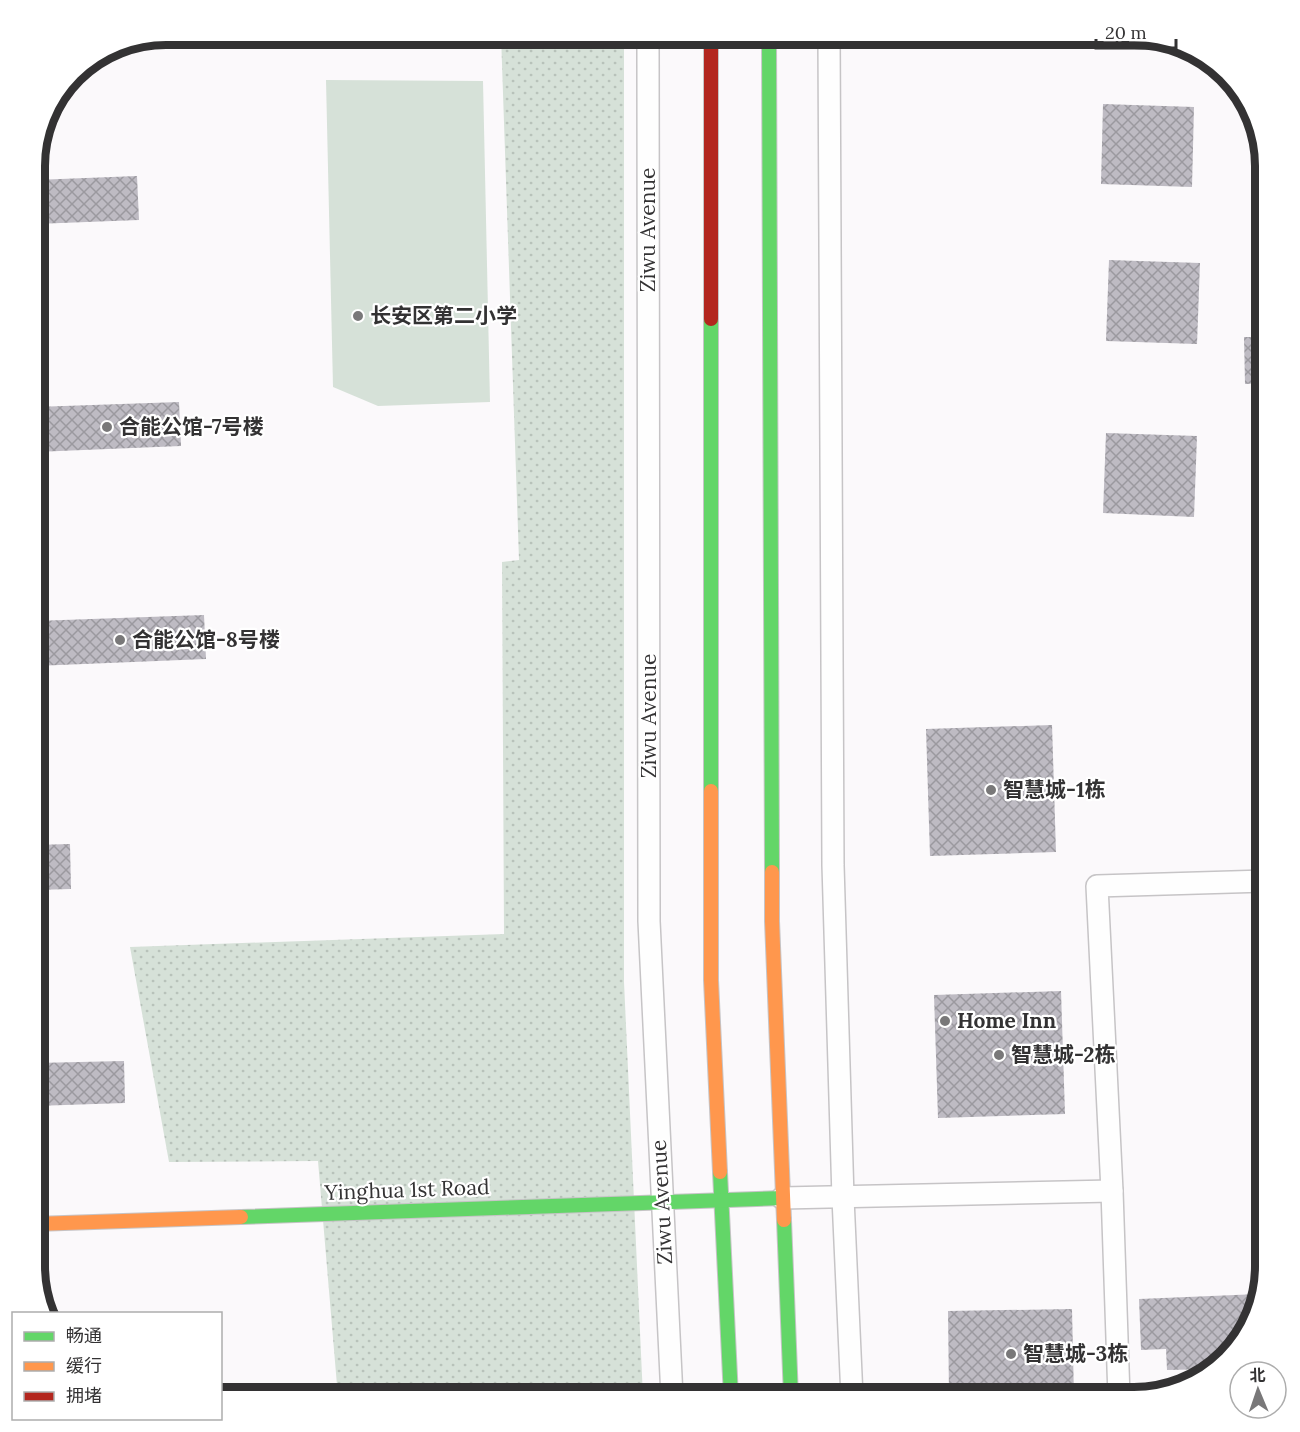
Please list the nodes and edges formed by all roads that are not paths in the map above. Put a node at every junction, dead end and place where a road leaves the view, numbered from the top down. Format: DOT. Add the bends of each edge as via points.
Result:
graph roads {
  1 [pos="648,45"];
  2 [pos="711,45"];
  3 [pos="769,45"];
  4 [pos="829,45"];
  5 [pos="1255,881"];
  6 [pos="1112,1191"];
  7 [pos="782,1198"];
  8 [pos="843,1198"];
  9 [pos="720,1200"];
  10 [pos="662,1202"];
  11 [pos="45,1224"];
  12 [pos="671,1387"];
  13 [pos="730,1387"];
  14 [pos="791,1387"];
  15 [pos="852,1387"];
  16 [pos="1119,1387"];
  1 -- 10 [label="street, Ziwu Avenue" via="649,921"];
  2 -- 9 [label="main road" via="711,980"];
  3 -- 7 [label="main road" via="772,921"];
  4 -- 8 [label="street" via="833,854"];
  5 -- 6 [label="street" via="1097,886"];
  6 -- 8 [label="street"];
  6 -- 16 [label="street"];
  7 -- 8 [label="street"];
  7 -- 9 [label="main road, Yinghua 1st Road"];
  7 -- 14 [label="main road"];
  8 -- 15 [label="street"];
  9 -- 10 [label="main road, Yinghua 1st Road"];
  9 -- 13 [label="main road"];
  10 -- 11 [label="main road, Yinghua 1st Road"];
  10 -- 12 [label="street, Ziwu Avenue"];
}
